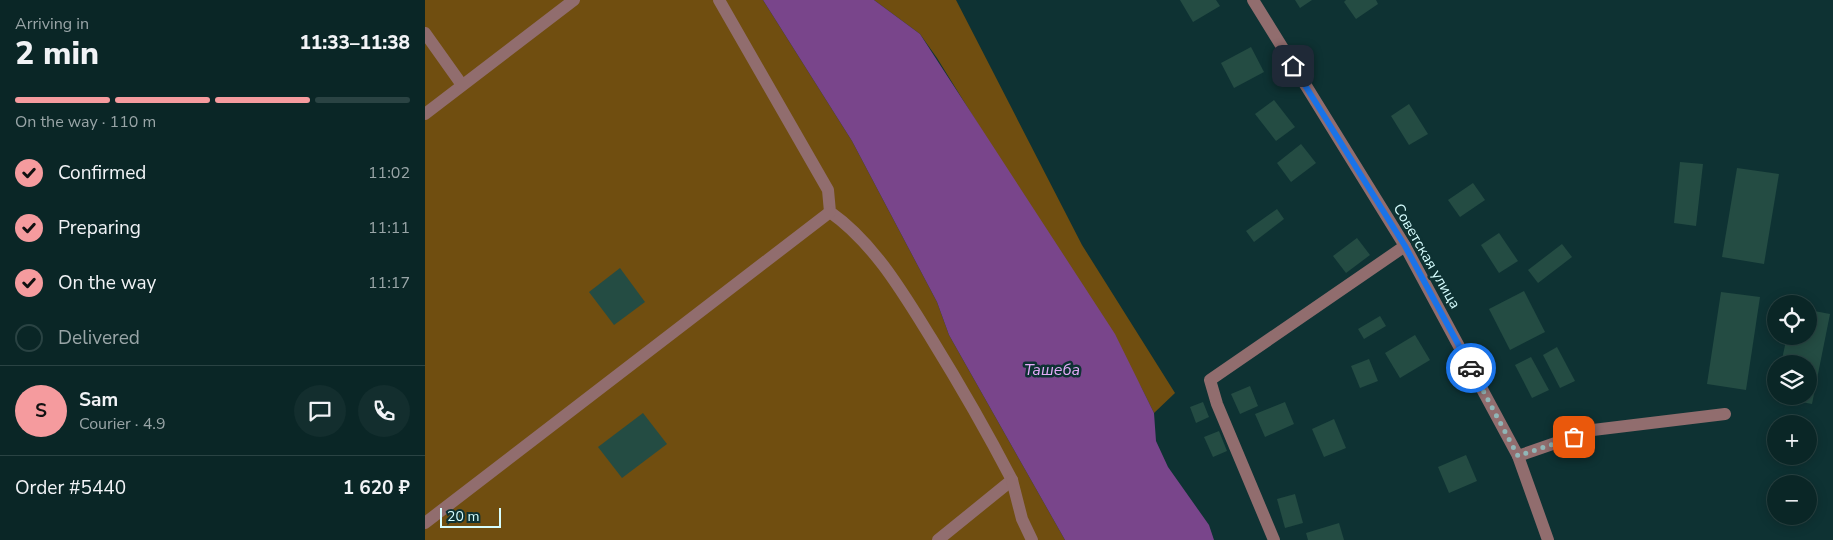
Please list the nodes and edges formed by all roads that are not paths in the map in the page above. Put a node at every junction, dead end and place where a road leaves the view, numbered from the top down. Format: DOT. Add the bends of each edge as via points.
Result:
graph roads {
  1 [pos="574,0"];
  2 [pos="719,0"];
  3 [pos="1253,0"];
  4 [pos="425,34"];
  5 [pos="462,85"];
  6 [pos="425,114"];
  7 [pos="830,212"];
  8 [pos="1405,246"];
  9 [pos="1725,414"];
  10 [pos="1518,456"];
  11 [pos="1012,480"];
  12 [pos="425,524"];
  13 [pos="938,540"];
  14 [pos="1032,540"];
  15 [pos="1274,540"];
  16 [pos="1548,540"];
  1 -- 5 [label="street"];
  2 -- 7 [label="street" via="828,190"];
  3 -- 8 [label="street, Советская улица"];
  4 -- 5 [label="street"];
  5 -- 6 [label="street"];
  7 -- 11 [label="street" via="849,225 899,287 979,417"];
  7 -- 12 [label="street"];
  8 -- 10 [label="street, Советская улица"];
  8 -- 15 [label="street" via="1210,380"];
  9 -- 10 [label="street" via="1593,430"];
  10 -- 16 [label="street, Советская улица"];
  11 -- 13 [label="street"];
  11 -- 14 [label="street" via="1022,519"];
}
